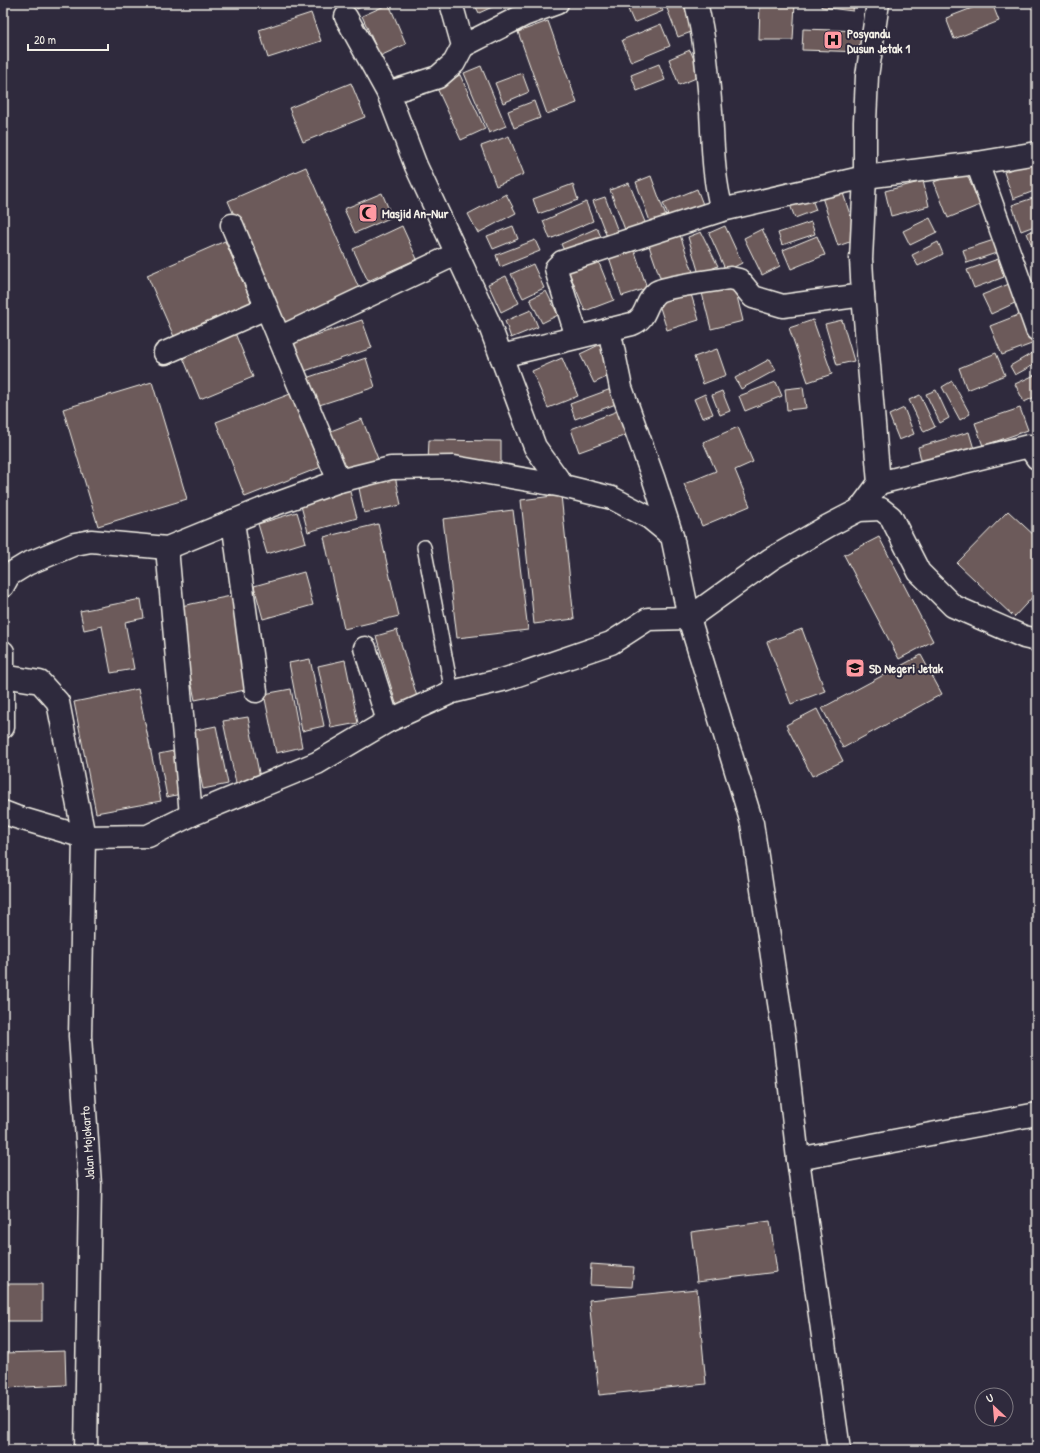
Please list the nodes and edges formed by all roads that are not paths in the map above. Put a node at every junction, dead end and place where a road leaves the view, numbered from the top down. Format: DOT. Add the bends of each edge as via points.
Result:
graph roads {
  1 [pos="451,3"];
  2 [pos="556,3"];
  3 [pos="696,3"];
  4 [pos="878,3"];
  5 [pos="346,17"];
  6 [pos="463,46"];
  7 [pos="388,93"];
  8 [pos="1037,153"];
  9 [pos="977,163"];
  10 [pos="865,177"];
  11 [pos="722,210"];
  12 [pos="232,225"];
  13 [pos="456,254"];
  14 [pos="863,295"];
  15 [pos="266,308"];
  16 [pos="609,329"];
  17 [pos="1037,330"];
  18 [pos="577,337"];
  19 [pos="279,338"];
  20 [pos="165,353"];
  21 [pos="501,356"];
  22 [pos="1037,458"];
  23 [pos="339,481"];
  24 [pos="879,483"];
  25 [pos="562,486"];
  26 [pos="859,510"];
  27 [pos="233,521"];
  28 [pos="672,536"];
  29 [pos="424,547"];
  30 [pos="167,548"];
  31 [pos="3,586"];
  32 [pos="689,618"];
  33 [pos="1037,640"];
  34 [pos="365,648"];
  35 [pos="3,652"];
  36 [pos="3,676"];
  37 [pos="256,692"];
  38 [pos="452,692"];
  39 [pos="388,721"];
  40 [pos="3,727"];
  41 [pos="3,812"];
  42 [pos="191,815"];
  43 [pos="84,837"];
  44 [pos="1037,1114"];
  45 [pos="798,1159"];
  46 [pos="86,1450"];
  47 [pos="839,1450"];
  1 -- 6 [label="street"];
  2 -- 6 [label="street" via="524,15"];
  3 -- 11 [label="street" via="702,28 714,166"];
  4 -- 10 [label="street" via="867,76"];
  5 -- 7 [label="street"];
  6 -- 7 [label="street" via="454,63 438,77"];
  7 -- 13 [label="street" via="416,166"];
  8 -- 9 [label="street"];
  9 -- 10 [label="street"];
  9 -- 17 [label="street"];
  10 -- 11 [label="street"];
  10 -- 14 [label="street" via="861,259"];
  11 -- 18 [label="street" via="562,262 556,268"];
  12 -- 15 [label="street"];
  13 -- 19 [label="street"];
  13 -- 21 [label="street" via="488,321"];
  14 -- 16 [label="street" via="783,306 753,297 739,280 730,278 659,291 648,300 645,314 639,321"];
  14 -- 24 [label="street"];
  15 -- 19 [label="street"];
  15 -- 20 [label="street"];
  16 -- 18 [label="street"];
  16 -- 28 [label="street" via="621,388"];
  18 -- 21 [label="street"];
  19 -- 23 [label="street"];
  21 -- 25 [label="street" via="535,447"];
  22 -- 24 [label="street" via="1029,446"];
  23 -- 25 [label="street" via="391,468 454,467"];
  23 -- 27 [label="street"];
  24 -- 26 [label="street"];
  25 -- 28 [label="street" via="612,498 650,518"];
  26 -- 32 [label="street" via="771,559"];
  26 -- 33 [label="street" via="881,509 891,517 919,572 953,606 1024,637"];
  27 -- 30 [label="street"];
  27 -- 37 [label="street"];
  28 -- 32 [label="street"];
  29 -- 38 [label="lane"];
  30 -- 31 [label="street" via="83,542 27,564 9,575"];
  30 -- 42 [label="street"];
  32 -- 38 [label="street" via="648,619 611,643 506,679"];
  32 -- 45 [label="street" via="752,823 784,1036"];
  34 -- 39 [label="street"];
  35 -- 36 [label="street"];
  36 -- 40 [label="street"];
  36 -- 43 [label="street, Jalan Mojokarto" via="40,682 58,702"];
  38 -- 39 [label="street"];
  39 -- 42 [label="street" via="317,763"];
  41 -- 43 [label="street"];
  42 -- 43 [label="street" via="148,836"];
  43 -- 46 [label="street, Jalan Mojokarto" via="80,1036 90,1185"];
  44 -- 45 [label="street"];
  45 -- 47 [label="street"];
}
